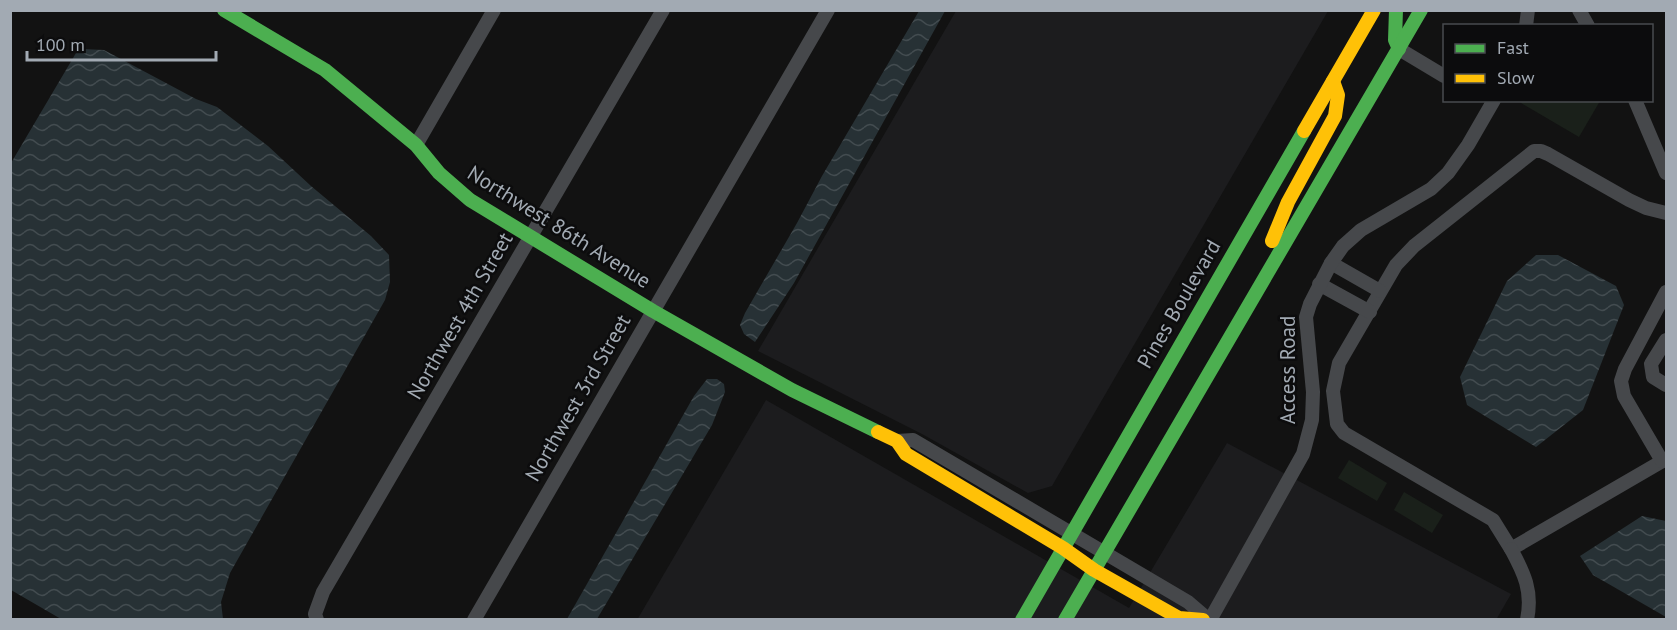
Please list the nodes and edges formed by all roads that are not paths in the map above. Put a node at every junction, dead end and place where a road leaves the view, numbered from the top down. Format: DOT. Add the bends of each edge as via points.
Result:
graph roads {
  1 [pos="224,10"];
  2 [pos="663,10"];
  3 [pos="828,10"];
  4 [pos="1374,10"];
  5 [pos="1396,10"];
  6 [pos="1421,10"];
  7 [pos="1580,10"];
  8 [pos="490,12"];
  9 [pos="1587,24"];
  10 [pos="1400,49"];
  11 [pos="1443,75"];
  12 [pos="1333,81"];
  13 [pos="1490,102"];
  14 [pos="1636,102"];
  15 [pos="416,145"];
  16 [pos="1666,173"];
  17 [pos="1666,213"];
  18 [pos="531,236"];
  19 [pos="1331,263"];
  20 [pos="1261,284"];
  21 [pos="1319,284"];
  22 [pos="1380,291"];
  23 [pos="1666,292"];
  24 [pos="653,311"];
  25 [pos="1370,312"];
  26 [pos="1666,340"];
  27 [pos="1666,385"];
  28 [pos="897,441"];
  29 [pos="1664,460"];
  30 [pos="1071,535"];
  31 [pos="1064,548"];
  32 [pos="1512,549"];
  33 [pos="1104,552"];
  34 [pos="1094,570"];
  35 [pos="316,617"];
  36 [pos="474,620"];
  37 [pos="1022,620"];
  38 [pos="1065,620"];
  39 [pos="1203,620"];
  40 [pos="1209,620"];
  41 [pos="1527,620"];
  1 -- 15 [label="main road, Northwest 86th Avenue" via="325,70"];
  2 -- 18 [label="street, Northwest 4th Street"];
  3 -- 24 [label="street, Northwest 3rd Street"];
  4 -- 12 [label="main road, Pines Boulevard"];
  5 -- 10 [label="main road" via="1395,40"];
  6 -- 10 [label="main road"];
  7 -- 9 [label="street"];
  8 -- 15 [label="street"];
  10 -- 11 [label="street"];
  10 -- 20 [label="main road"];
  12 -- 20 [label="main road" via="1338,95 1335,116 1280,221 1264,259"];
  12 -- 30 [label="main road, Pines Boulevard"];
  13 -- 19 [label="street, Access Road" via="1448,173 1431,189 1361,230"];
  14 -- 16 [label="street"];
  15 -- 18 [label="main road, Northwest 86th Avenue" via="439,173 470,200"];
  17 -- 22 [label="street" via="1646,208 1548,154 1534,151 1414,246"];
  18 -- 24 [label="main road, Northwest 86th Avenue"];
  18 -- 35 [label="street, Northwest 4th Street" via="323,592"];
  19 -- 21 [label="street, Access Road"];
  19 -- 22 [label="street"];
  20 -- 33 [label="main road"];
  21 -- 25 [label="street"];
  21 -- 40 [label="street, Access Road" via="1306,317 1312,420 1303,454"];
  22 -- 25 [label="street"];
  23 -- 29 [label="street" via="1621,381 1624,396"];
  24 -- 28 [label="main road, Northwest 86th Avenue" via="792,390"];
  24 -- 36 [label="street, Northwest 3rd Street"];
  25 -- 32 [label="street" via="1339,363 1333,391 1337,424 1344,433 1493,520"];
  26 -- 27 [label="street" via="1651,364 1653,377"];
  28 -- 30 [label="street, Northwest 86th Avenue" via="913,440"];
  28 -- 31 [label="main road, Northwest 86th Avenue" via="906,454"];
  29 -- 32 [label="street"];
  30 -- 31 [label="main road, Pines Boulevard"];
  30 -- 33 [label="street, Northwest 86th Avenue"];
  31 -- 34 [label="main road, Northwest 86th Avenue"];
  31 -- 37 [label="main road, Pines Boulevard"];
  32 -- 41 [label="street" via="1527,579"];
  33 -- 34 [label="main road"];
  33 -- 40 [label="street" via="1188,602"];
  34 -- 38 [label="main road"];
  34 -- 39 [label="main road" via="1179,618"];
}
